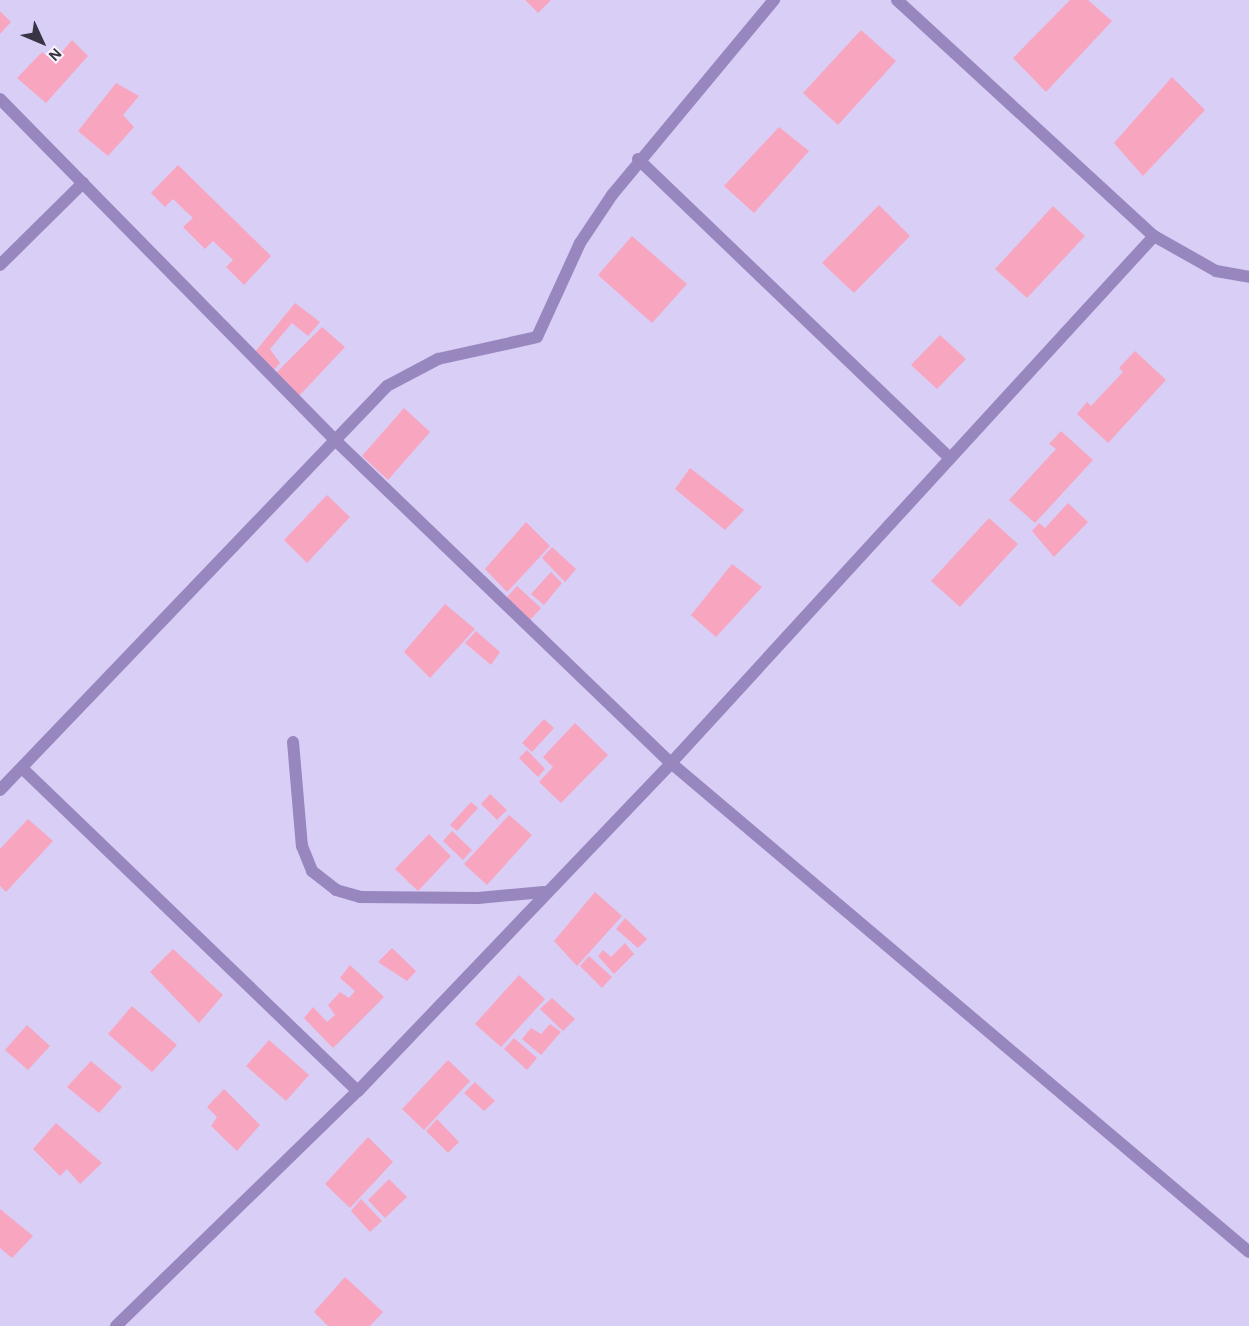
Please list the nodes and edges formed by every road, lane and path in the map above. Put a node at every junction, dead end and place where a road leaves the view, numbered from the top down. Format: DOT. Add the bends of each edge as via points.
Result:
graph roads {
  1 [pos="774,0"];
  2 [pos="897,0"];
  3 [pos="0,99"];
  4 [pos="638,159"];
  5 [pos="82,183"];
  6 [pos="1154,236"];
  7 [pos="0,265"];
  8 [pos="1249,277"];
  9 [pos="334,439"];
  10 [pos="949,457"];
  11 [pos="293,742"];
  12 [pos="671,763"];
  13 [pos="22,768"];
  14 [pos="0,790"];
  15 [pos="544,892"];
  16 [pos="358,1091"];
  17 [pos="1249,1252"];
  18 [pos="116,1326"];
  1 -- 4 [label="street"];
  2 -- 6 [label="street"];
  3 -- 5 [label="street"];
  4 -- 9 [label="street" via="580,243 537,337 413,369 387,386"];
  4 -- 10 [label="street"];
  5 -- 7 [label="street"];
  5 -- 9 [label="street"];
  6 -- 8 [label="street" via="1216,271"];
  6 -- 10 [label="street"];
  9 -- 12 [label="street"];
  9 -- 13 [label="street"];
  10 -- 12 [label="street"];
  11 -- 15 [label="street" via="302,846 312,871 336,890 360,897 478,898"];
  12 -- 15 [label="street"];
  12 -- 17 [label="street"];
  13 -- 14 [label="street"];
  13 -- 16 [label="street"];
  15 -- 16 [label="street"];
  16 -- 18 [label="street"];
}
